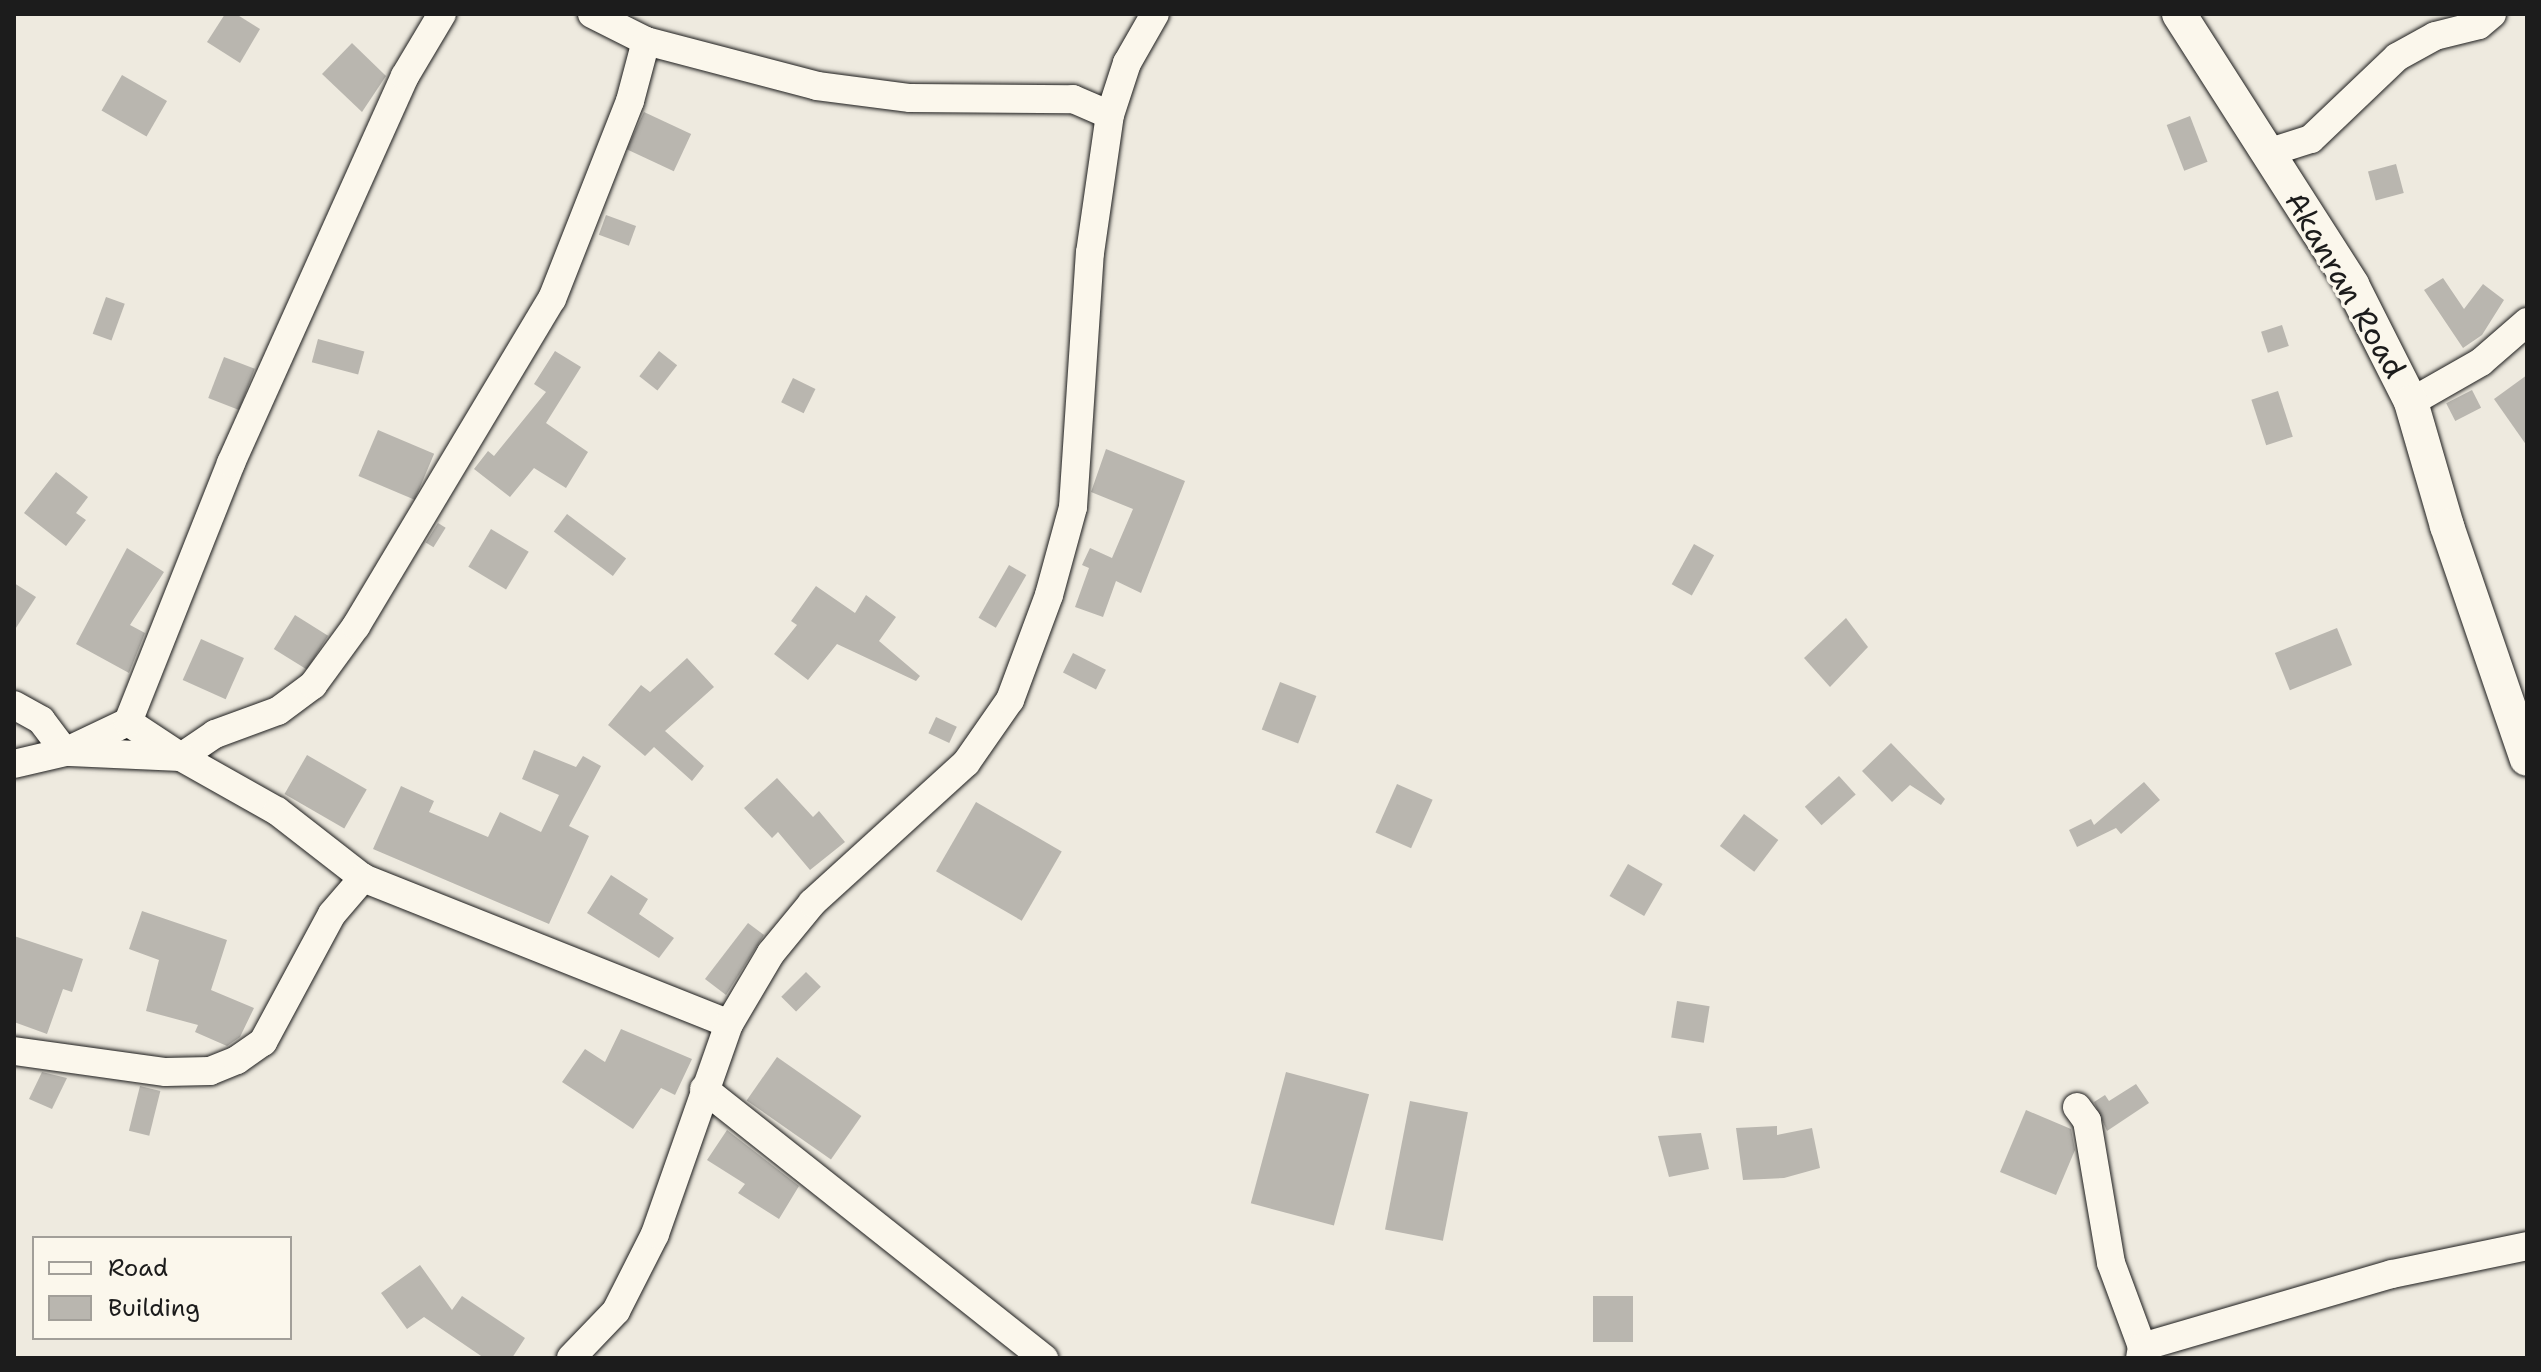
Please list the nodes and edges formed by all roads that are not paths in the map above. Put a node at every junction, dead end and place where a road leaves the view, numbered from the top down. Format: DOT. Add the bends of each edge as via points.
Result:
graph roads {
  1 [pos="442,14"];
  2 [pos="592,14"];
  3 [pos="1155,14"];
  4 [pos="2179,14"];
  5 [pos="2492,14"];
  6 [pos="646,41"];
  7 [pos="1110,115"];
  8 [pos="2267,153"];
  9 [pos="2527,322"];
  10 [pos="2411,402"];
  11 [pos="14,705"];
  12 [pos="128,722"];
  13 [pos="65,752"];
  14 [pos="181,757"];
  15 [pos="2527,759"];
  16 [pos="14,764"];
  17 [pos="363,878"];
  18 [pos="729,1024"];
  19 [pos="14,1051"];
  20 [pos="704,1089"];
  21 [pos="2077,1107"];
  22 [pos="2527,1246"];
  23 [pos="2141,1352"];
  24 [pos="571,1358"];
  25 [pos="1044,1358"];
  1 -- 12 [label="street" via="405,76 231,463"];
  2 -- 6 [label="street"];
  3 -- 7 [label="street" via="1127,63"];
  4 -- 8 [label="main road, Akanran Road"];
  5 -- 8 [label="street" via="2479,25 2435,36 2397,57 2311,139"];
  6 -- 7 [label="street" via="817,86 910,98 1073,99"];
  6 -- 14 [label="street" via="630,101 552,299 356,626 313,685"];
  7 -- 18 [label="street" via="1090,253 1073,507 1049,595 1010,700 966,763 812,903 771,953"];
  8 -- 10 [label="main road, Akanran Road" via="2352,285"];
  9 -- 10 [label="street" via="2481,362"];
  10 -- 15 [label="main road, Akanran Road" via="2447,526"];
  11 -- 13 [label="street" via="41,720"];
  12 -- 13 [label="street"];
  12 -- 14 [label="street"];
  13 -- 14 [label="street"];
  13 -- 16 [label="street"];
  14 -- 17 [label="street" via="277,811"];
  17 -- 18 [label="street"];
  17 -- 19 [label="street" via="332,914 263,1042 237,1060 210,1071 166,1072"];
  18 -- 20 [label="street"];
  20 -- 24 [label="street" via="655,1234 616,1311"];
  20 -- 25 [label="street"];
  21 -- 23 [label="street" via="2087,1121 2111,1263"];
  22 -- 23 [label="street" via="2392,1274"];
}
